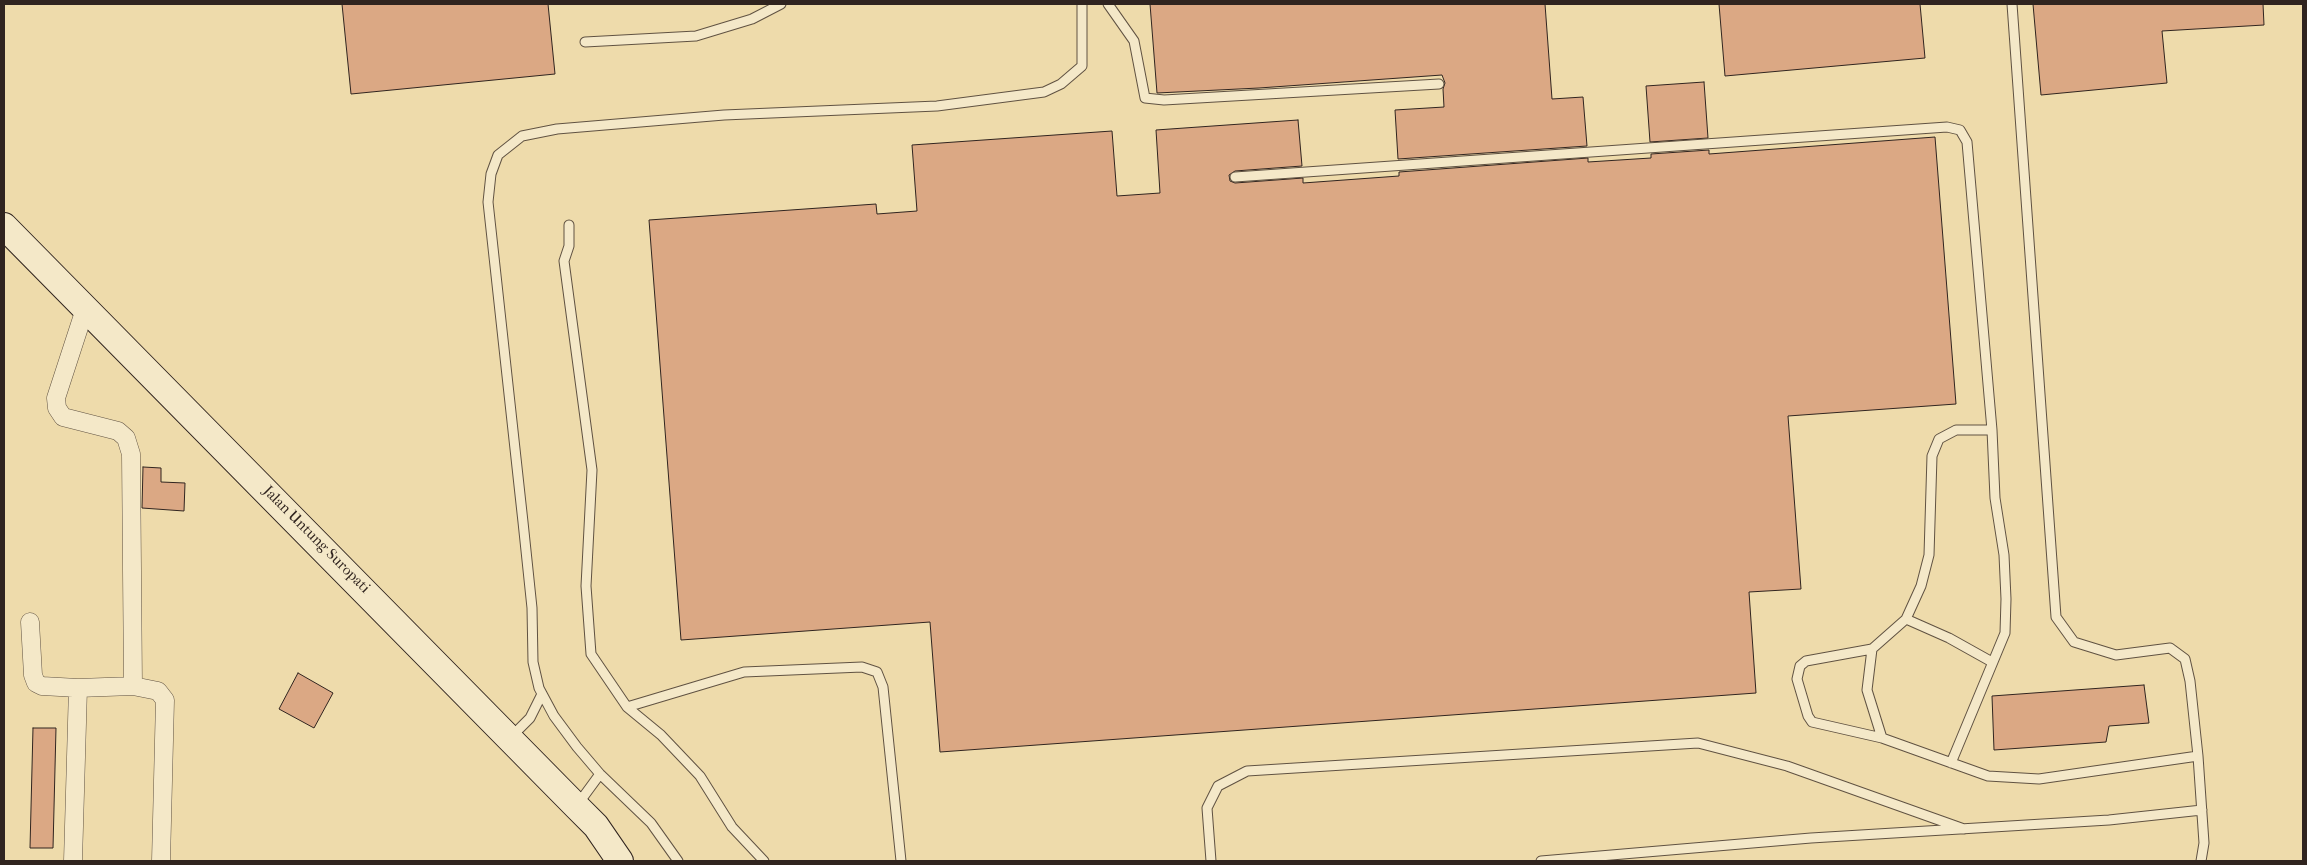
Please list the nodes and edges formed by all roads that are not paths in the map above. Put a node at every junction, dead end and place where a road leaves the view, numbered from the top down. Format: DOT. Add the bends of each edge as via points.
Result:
graph roads {
  1 [pos="781,4"];
  2 [pos="1082,4"];
  3 [pos="1108,4"];
  4 [pos="2012,4"];
  5 [pos="585,42"];
  6 [pos="1439,84"];
  7 [pos="1235,177"];
  8 [pos="569,225"];
  9 [pos="4,226"];
  10 [pos="85,309"];
  11 [pos="1992,430"];
  12 [pos="1906,619"];
  13 [pos="30,622"];
  14 [pos="1872,649"];
  15 [pos="1992,662"];
  16 [pos="133,686"];
  17 [pos="78,688"];
  18 [pos="542,694"];
  19 [pos="628,707"];
  20 [pos="510,738"];
  21 [pos="1882,738"];
  22 [pos="2198,756"];
  23 [pos="1951,763"];
  24 [pos="600,774"];
  25 [pos="576,806"];
  26 [pos="2202,810"];
  27 [pos="1964,829"];
  28 [pos="73,861"];
  29 [pos="161,861"];
  30 [pos="620,861"];
  31 [pos="678,861"];
  32 [pos="764,861"];
  33 [pos="902,861"];
  34 [pos="1211,861"];
  35 [pos="1541,861"];
  36 [pos="2201,861"];
  1 -- 5 [label="lane" via="752,19 696,36"];
  2 -- 18 [label="lane" via="1082,66 1061,84 1044,92 937,106 724,115 557,129 522,136 498,155 491,174 488,202 521,494 532,608 533,662"];
  3 -- 6 [label="lane" via="1134,41 1145,98 1164,100"];
  4 -- 22 [label="lane" via="2056,617 2074,642 2116,655 2170,648 2185,659"];
  7 -- 11 [label="lane" via="1948,127 1960,130 1967,142"];
  8 -- 19 [label="lane" via="569,246 564,261 592,470 586,586 591,654"];
  9 -- 10 [label="main road, Jalan Untung Suropati"];
  10 -- 16 [label="street" via="56,398 57,408 63,416 118,431 126,438 130,454"];
  10 -- 20 [label="main road, Jalan Untung Suropati"];
  11 -- 12 [label="lane" via="1956,430 1939,439 1932,456 1929,555 1921,586"];
  11 -- 15 [label="lane" via="1995,498 2004,555 2006,599 2005,633"];
  12 -- 14 [label="lane"];
  12 -- 15 [label="lane"];
  13 -- 17 [label="street" via="36,683"];
  14 -- 21 [label="lane" via="1866,690"];
  14 -- 21 [label="lane" via="1806,660 1800,666 1797,679 1812,722"];
  15 -- 23 [label="lane"];
  16 -- 17 [label="street"];
  16 -- 29 [label="street" via="158,692 165,700"];
  17 -- 28 [label="street"];
  18 -- 20 [label="lane" via="530,718"];
  18 -- 24 [label="lane" via="554,716"];
  19 -- 32 [label="lane" via="661,735 700,776 732,827"];
  19 -- 33 [label="lane" via="744,672 862,668 876,672 883,687"];
  20 -- 25 [label="main road, Jalan Untung Suropati"];
  21 -- 23 [label="lane"];
  22 -- 23 [label="lane" via="2039,779 1988,776"];
  22 -- 26 [label="lane"];
  24 -- 25 [label="lane"];
  24 -- 31 [label="lane" via="651,823"];
  25 -- 30 [label="main road, Jalan Untung Suropati" via="596,826"];
  26 -- 27 [label="lane" via="2109,820"];
  26 -- 36 [label="lane" via="2204,843"];
  27 -- 34 [label="lane" via="1787,766 1698,743 1247,771 1218,786 1207,808"];
  27 -- 35 [label="lane" via="1811,838"];
}
